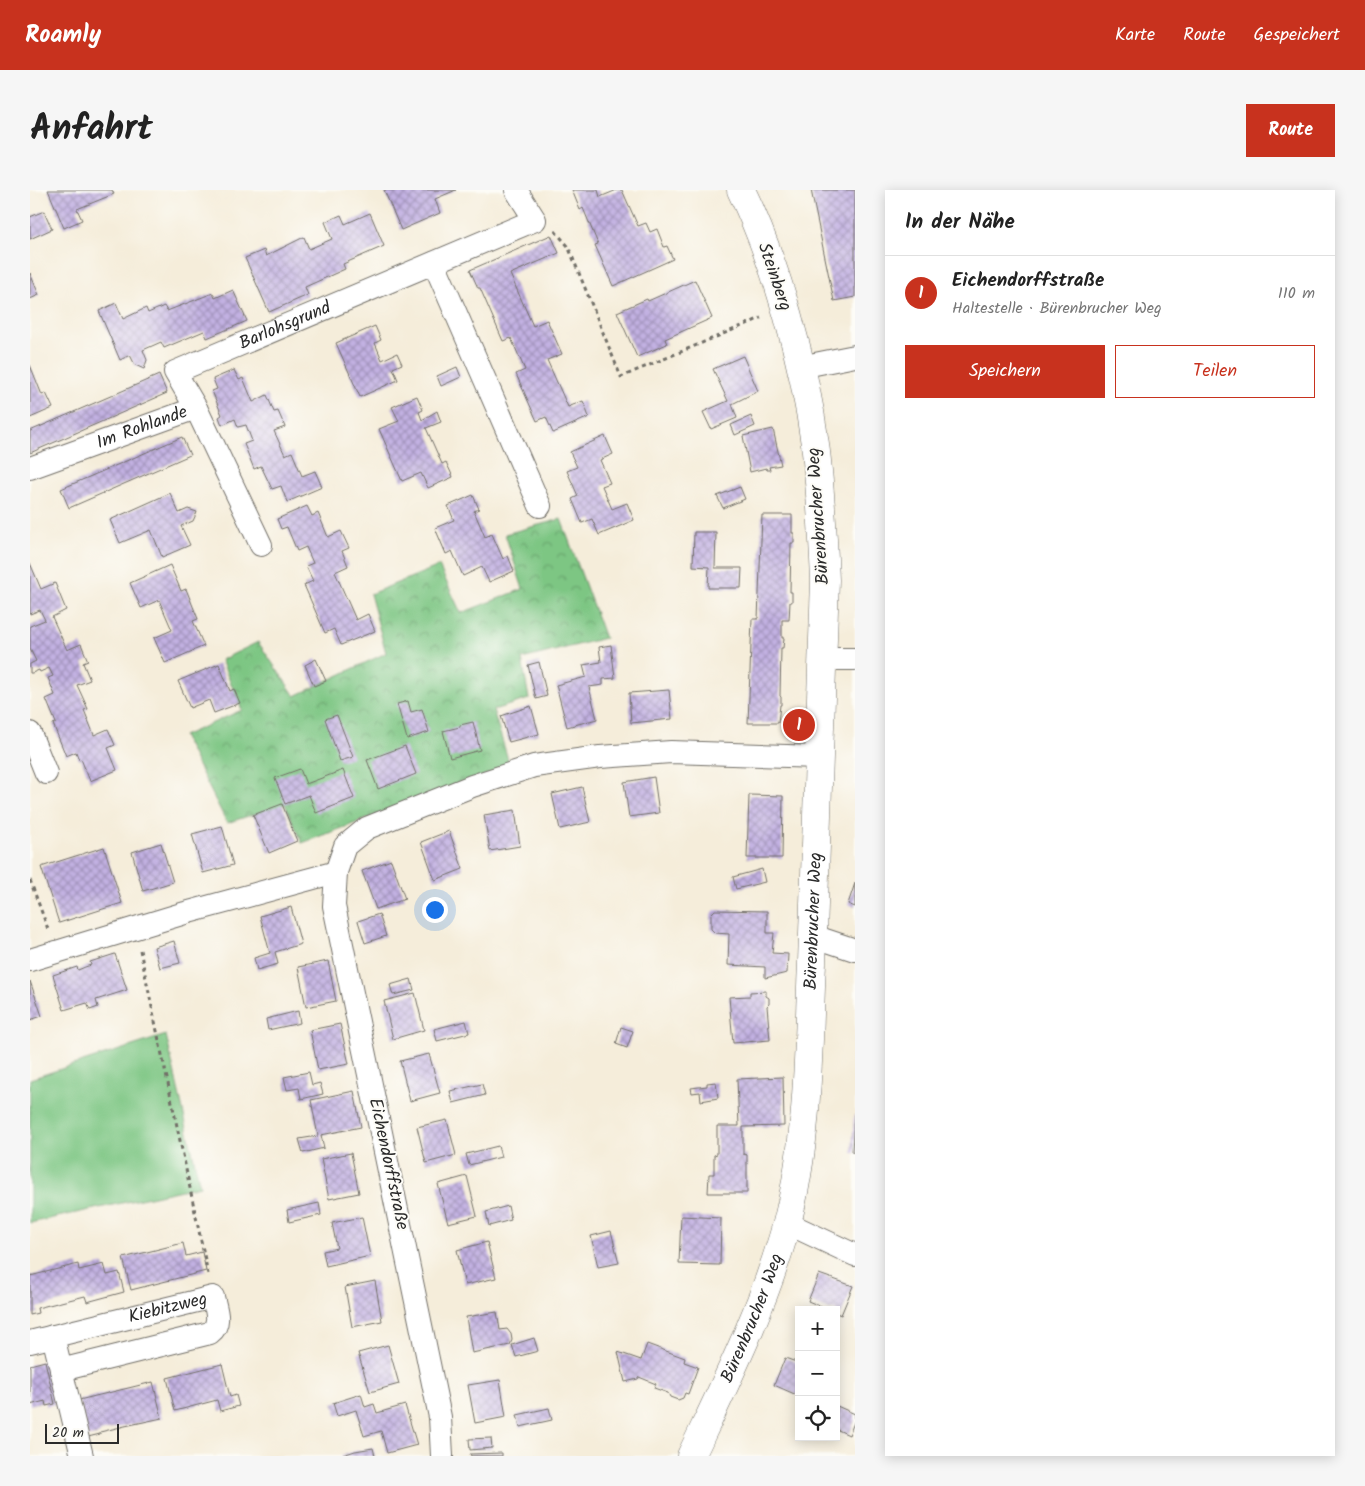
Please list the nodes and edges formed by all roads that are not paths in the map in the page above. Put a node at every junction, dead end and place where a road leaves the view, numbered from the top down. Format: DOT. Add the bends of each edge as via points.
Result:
graph roads {
  1 [pos="516,190"];
  2 [pos="741,190"];
  3 [pos="434,263"];
  4 [pos="855,356"];
  5 [pos="800,367"];
  6 [pos="196,408"];
  7 [pos="30,468"];
  8 [pos="540,506"];
  9 [pos="261,545"];
  10 [pos="822,659"];
  11 [pos="855,659"];
  12 [pos="30,732"];
  13 [pos="818,758"];
  14 [pos="46,773"];
  15 [pos="336,872"];
  16 [pos="813,936"];
  17 [pos="855,950"];
  18 [pos="30,960"];
  19 [pos="787,1223"];
  20 [pos="855,1255"];
  21 [pos="53,1336"];
  22 [pos="30,1342"];
  23 [pos="61,1370"];
  24 [pos="82,1456"];
  25 [pos="442,1456"];
  26 [pos="691,1456"];
  1 -- 3 [label="street, Barlohsgrund" via="535,220"];
  2 -- 5 [label="street, Steinberg" via="764,245"];
  3 -- 6 [label="street, Barlohsgrund" via="175,372"];
  3 -- 8 [label="street"];
  4 -- 5 [label="street"];
  5 -- 10 [label="street, Bürenbrucher Weg" via="815,443 822,514 825,580"];
  6 -- 7 [label="street, Im Rohlande"];
  6 -- 9 [label="street, Im Rohlande"];
  10 -- 11 [label="street"];
  10 -- 13 [label="street, Bürenbrucher Weg"];
  12 -- 14 [label="street"];
  13 -- 15 [label="street, Eichendorffstraße" via="671,752 600,756 534,766 472,786 367,828 346,846"];
  13 -- 16 [label="street, Bürenbrucher Weg"];
  15 -- 18 [label="street"];
  15 -- 25 [label="street, Eichendorffstraße" via="334,906 440,1417"];
  16 -- 17 [label="street"];
  16 -- 19 [label="street, Bürenbrucher Weg" via="803,1136"];
  19 -- 20 [label="street"];
  19 -- 26 [label="street, Bürenbrucher Weg" via="764,1295"];
  21 -- 22 [label="street, Kiebitzweg"];
  21 -- 23 [label="street"];
  21 -- 23 [label="street, Kiebitzweg" via="213,1297 218,1320 216,1329 210,1333"];
  23 -- 24 [label="street"];
}
